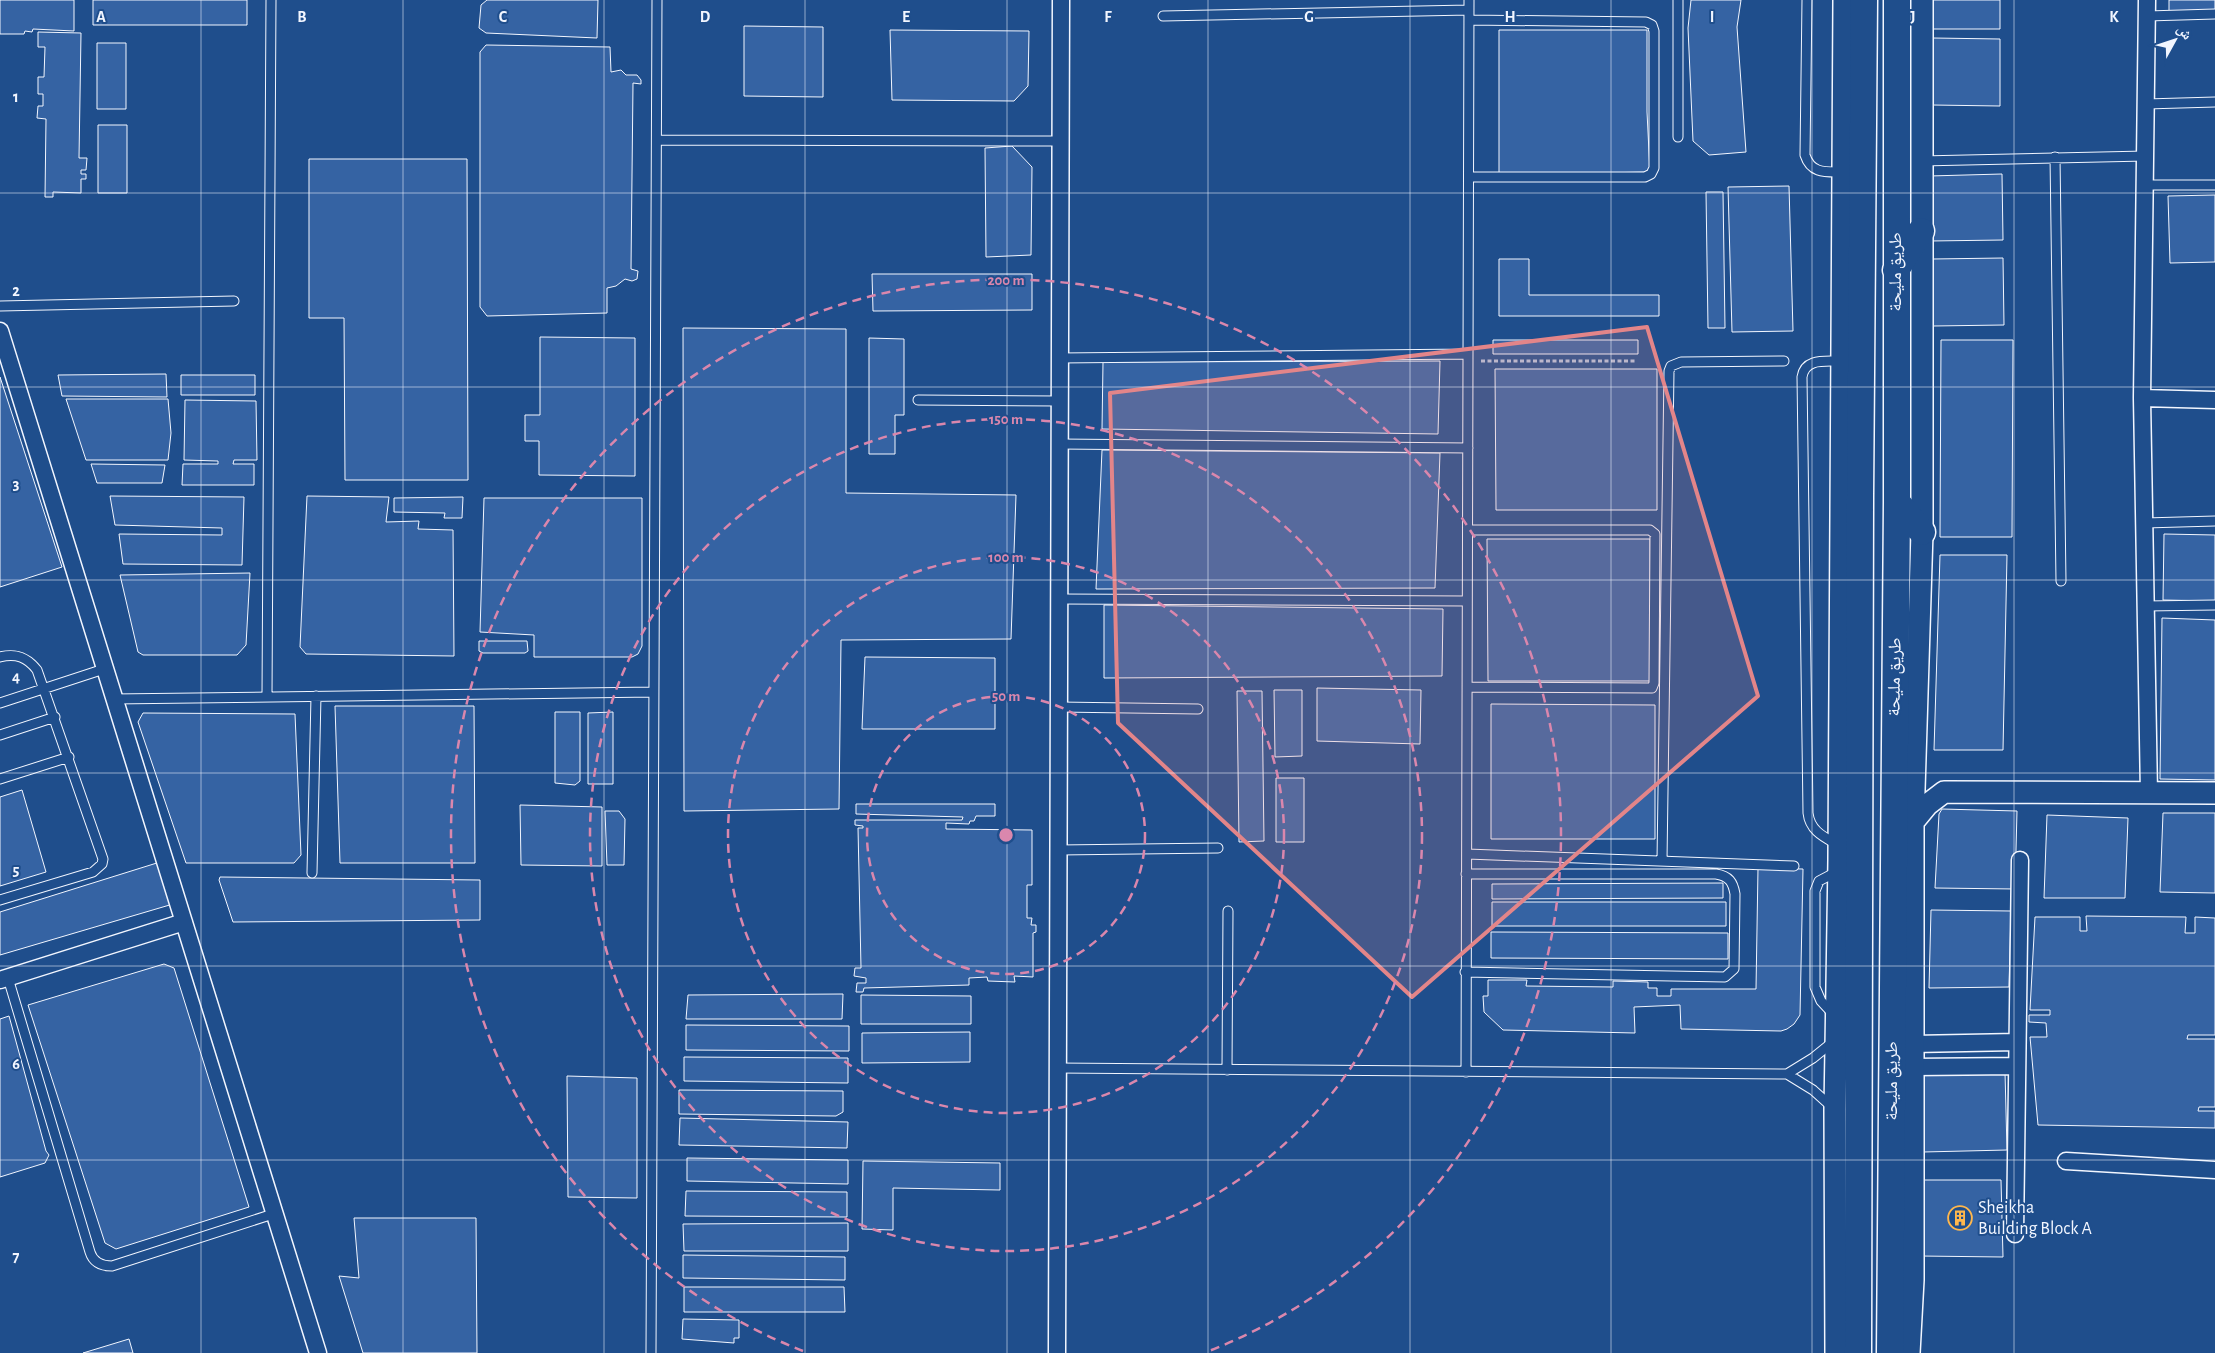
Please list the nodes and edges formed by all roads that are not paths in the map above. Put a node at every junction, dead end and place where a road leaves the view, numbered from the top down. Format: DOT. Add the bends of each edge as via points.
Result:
graph roads {
  1 [pos="271,0"];
  2 [pos="657,0"];
  3 [pos="1061,0"];
  4 [pos="1431,0"];
  5 [pos="1469,0"];
  6 [pos="1678,0"];
  7 [pos="1807,0"];
  8 [pos="1844,0"];
  9 [pos="1864,0"];
  10 [pos="1897,0"];
  11 [pos="1922,0"];
  12 [pos="2147,8"];
  13 [pos="1469,10"];
  14 [pos="1431,11"];
  15 [pos="2215,14"];
  16 [pos="1163,16"];
  17 [pos="1470,20"];
  18 [pos="2215,102"];
  19 [pos="2146,104"];
  20 [pos="1678,137"];
  21 [pos="657,140"];
  22 [pos="1059,141"];
  23 [pos="2146,156"];
  24 [pos="2055,157"];
  25 [pos="1921,161"];
  26 [pos="1842,172"];
  27 [pos="1469,177"];
  28 [pos="2215,184"];
  29 [pos="2145,185"];
  30 [pos="1921,231"];
  31 [pos="1896,270"];
  32 [pos="234,301"];
  33 [pos="0,306"];
  34 [pos="0,331"];
  35 [pos="1468,357"];
  36 [pos="1059,358"];
  37 [pos="1842,361"];
  38 [pos="1784,362"];
  39 [pos="2142,398"];
  40 [pos="918,400"];
  41 [pos="2215,400"];
  42 [pos="1059,401"];
  43 [pos="1059,444"];
  44 [pos="1468,448"];
  45 [pos="1896,502"];
  46 [pos="2215,521"];
  47 [pos="2145,523"];
  48 [pos="1468,530"];
  49 [pos="1922,532"];
  50 [pos="2061,581"];
  51 [pos="1059,599"];
  52 [pos="1468,602"];
  53 [pos="2215,605"];
  54 [pos="2146,606"];
  55 [pos="0,657"];
  56 [pos="104,669"];
  57 [pos="1467,687"];
  58 [pos="45,689"];
  59 [pos="653,692"];
  60 [pos="316,696"];
  61 [pos="267,697"];
  62 [pos="113,699"];
  63 [pos="0,703"];
  64 [pos="1059,707"];
  65 [pos="1198,709"];
  66 [pos="55,717"];
  67 [pos="0,735"];
  68 [pos="69,757"];
  69 [pos="1916,761"];
  70 [pos="0,779"];
  71 [pos="1944,792"];
  72 [pos="2215,793"];
  73 [pos="2149,794"];
  74 [pos="1913,822"];
  75 [pos="1218,848"];
  76 [pos="1059,850"];
  77 [pos="1843,853"];
  78 [pos="1467,854"];
  79 [pos="2020,860"];
  80 [pos="1662,861"];
  81 [pos="1794,866"];
  82 [pos="312,873"];
  83 [pos="1466,874"];
  84 [pos="0,900"];
  85 [pos="1228,911"];
  86 [pos="184,922"];
  87 [pos="1465,972"];
  88 [pos="4,979"];
  89 [pos="1837,1028"];
  90 [pos="2017,1042"];
  91 [pos="1913,1044"];
  92 [pos="2017,1066"];
  93 [pos="1913,1067"];
  94 [pos="1057,1068"];
  95 [pos="1227,1070"];
  96 [pos="1466,1072"];
  97 [pos="1787,1074"];
  98 [pos="1835,1110"];
  99 [pos="2066,1161"];
  100 [pos="2215,1170"];
  101 [pos="273,1214"];
  102 [pos="2015,1234"];
  103 [pos="318,1353"];
  104 [pos="651,1353"];
  105 [pos="1057,1353"];
  106 [pos="1836,1353"];
  107 [pos="1858,1353"];
  108 [pos="1890,1353"];
  109 [pos="1909,1353"];
  1 -- 61 [label="lane"];
  2 -- 21 [label="lane"];
  3 -- 22 [label="street"];
  4 -- 14 [label="lane"];
  5 -- 13 [label="lane"];
  6 -- 20 [label="lane"];
  7 -- 26 [label="lane" via="1805,155 1813,169"];
  8 -- 26 [label="street"];
  9 -- 77 [label="main road, طريق مليحة"];
  10 -- 31 [label="main road, طريق مليحة"];
  11 -- 25 [label="street"];
  12 -- 15 [label="lane"];
  12 -- 19 [label="street"];
  13 -- 14 [label="lane"];
  13 -- 17 [label="lane"];
  14 -- 16 [label="lane"];
  17 -- 27 [label="lane"];
  17 -- 27 [label="lane" via="1646,22 1654,27 1654,168 1645,177"];
  18 -- 19 [label="lane"];
  19 -- 23 [label="street"];
  21 -- 22 [label="lane"];
  21 -- 59 [label="lane"];
  22 -- 36 [label="street"];
  23 -- 24 [label="lane"];
  23 -- 29 [label="street"];
  24 -- 25 [label="lane"];
  24 -- 50 [label="lane"];
  25 -- 30 [label="street"];
  26 -- 37 [label="street"];
  27 -- 35 [label="lane"];
  28 -- 29 [label="lane"];
  29 -- 39 [label="street"];
  30 -- 31 [label="main road"];
  30 -- 49 [label="street"];
  31 -- 45 [label="main road, طريق مليحة"];
  32 -- 33 [label="lane"];
  34 -- 56 [label="street"];
  35 -- 36 [label="lane"];
  35 -- 44 [label="lane"];
  36 -- 42 [label="street"];
  37 -- 77 [label="street"];
  37 -- 77 [label="lane" via="1810,363 1802,377 1808,820"];
  38 -- 80 [label="lane" via="1681,362 1671,366 1669,371"];
  39 -- 41 [label="street"];
  39 -- 47 [label="street"];
  40 -- 42 [label="lane"];
  42 -- 43 [label="street"];
  43 -- 44 [label="lane"];
  43 -- 51 [label="street"];
  44 -- 48 [label="lane"];
  45 -- 49 [label="main road"];
  45 -- 108 [label="main road, طريق مليحة"];
  46 -- 47 [label="lane"];
  47 -- 54 [label="street"];
  48 -- 52 [label="lane"];
  48 -- 57 [label="lane" via="1652,530 1655,544 1652,688"];
  49 -- 69 [label="street"];
  51 -- 52 [label="lane"];
  51 -- 64 [label="street"];
  52 -- 57 [label="lane"];
  53 -- 54 [label="lane"];
  54 -- 73 [label="street"];
  55 -- 58 [label="lane" via="13,655 31,661"];
  56 -- 58 [label="lane"];
  56 -- 62 [label="street"];
  57 -- 78 [label="lane"];
  58 -- 63 [label="lane"];
  58 -- 66 [label="lane"];
  59 -- 60 [label="lane"];
  59 -- 104 [label="lane"];
  60 -- 61 [label="lane"];
  60 -- 82 [label="lane"];
  61 -- 62 [label="lane"];
  62 -- 86 [label="street"];
  64 -- 65 [label="lane"];
  64 -- 76 [label="street"];
  66 -- 67 [label="lane"];
  66 -- 68 [label="lane"];
  68 -- 70 [label="lane"];
  68 -- 84 [label="lane" via="102,853 102,864 93,872"];
  69 -- 71 [label="street"];
  69 -- 74 [label="street"];
  71 -- 73 [label="street"];
  71 -- 74 [label="street"];
  72 -- 73 [label="street"];
  74 -- 91 [label="street"];
  75 -- 76 [label="lane"];
  76 -- 94 [label="street"];
  77 -- 89 [label="street"];
  77 -- 107 [label="main road, طريق مليحة"];
  78 -- 80 [label="lane"];
  78 -- 83 [label="lane"];
  79 -- 90 [label="street"];
  80 -- 81 [label="lane"];
  83 -- 87 [label="lane"];
  83 -- 87 [label="lane" via="1716,874 1730,879 1735,894 1734,969 1725,977"];
  85 -- 95 [label="lane"];
  86 -- 88 [label="street"];
  86 -- 101 [label="street"];
  87 -- 96 [label="lane"];
  88 -- 101 [label="lane" via="90,1252 96,1262 112,1266"];
  89 -- 97 [label="lane" via="1813,1058"];
  89 -- 98 [label="street"];
  90 -- 91 [label="street"];
  90 -- 92 [label="street"];
  91 -- 93 [label="street"];
  92 -- 93 [label="street"];
  92 -- 102 [label="street"];
  93 -- 109 [label="street" via="1913,1280"];
  94 -- 95 [label="lane"];
  94 -- 105 [label="street"];
  95 -- 96 [label="lane"];
  96 -- 97 [label="lane"];
  97 -- 98 [label="lane" via="1813,1090"];
  98 -- 106 [label="street"];
  99 -- 100 [label="street"];
  101 -- 103 [label="street"];
}
